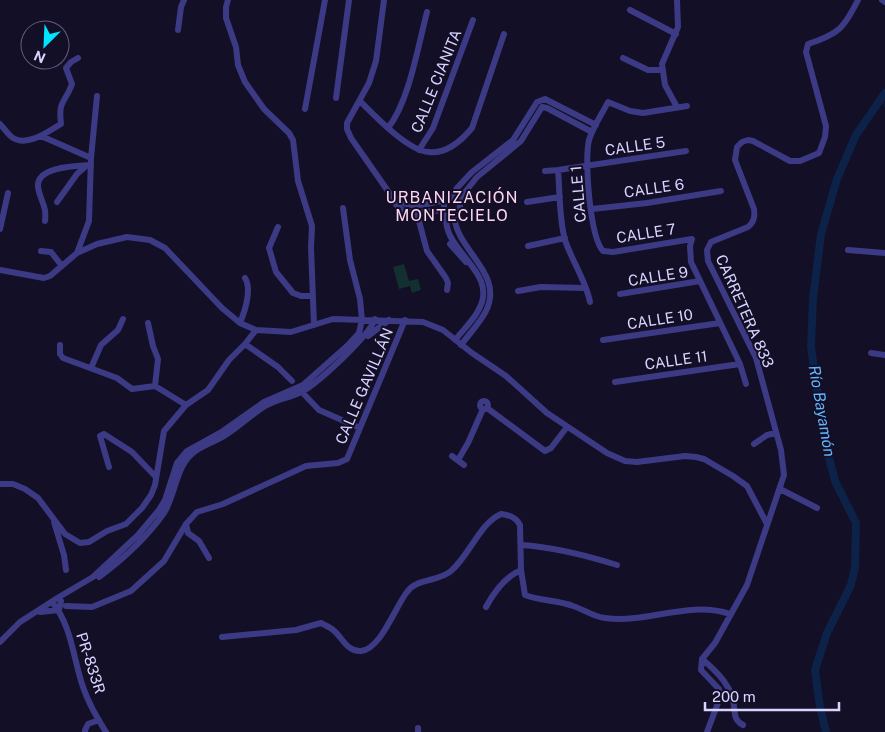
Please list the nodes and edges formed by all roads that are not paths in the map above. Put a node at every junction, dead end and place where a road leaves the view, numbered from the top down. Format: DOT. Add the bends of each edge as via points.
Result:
graph roads {
  1 [pos="184,0"];
  2 [pos="228,0"];
  3 [pos="325,0"];
  4 [pos="349,0"];
  5 [pos="384,0"];
  6 [pos="677,0"];
  7 [pos="858,0"];
  8 [pos="882,0"];
  9 [pos="885,2"];
  10 [pos="630,10"];
  11 [pos="427,12"];
  12 [pos="473,20"];
  13 [pos="178,30"];
  14 [pos="504,34"];
  15 [pos="676,34"];
  16 [pos="78,58"];
  17 [pos="623,58"];
  18 [pos="662,70"];
  19 [pos="97,96"];
  20 [pos="336,98"];
  21 [pos="360,101"];
  22 [pos="687,106"];
  23 [pos="677,107"];
  24 [pos="305,109"];
  25 [pos="0,124"];
  26 [pos="596,125"];
  27 [pos="388,128"];
  28 [pos="592,132"];
  29 [pos="41,136"];
  30 [pos="419,150"];
  31 [pos="686,151"];
  32 [pos="91,161"];
  33 [pos="587,166"];
  34 [pos="558,170"];
  35 [pos="545,171"];
  36 [pos="721,191"];
  37 [pos="8,193"];
  38 [pos="560,197"];
  39 [pos="452,199"];
  40 [pos="57,202"];
  41 [pos="527,202"];
  42 [pos="343,208"];
  43 [pos="416,209"];
  44 [pos="592,209"];
  45 [pos="448,214"];
  46 [pos="45,221"];
  47 [pos="278,227"];
  48 [pos="0,229"];
  49 [pos="564,238"];
  50 [pos="528,246"];
  51 [pos="848,250"];
  52 [pos="41,251"];
  53 [pos="604,251"];
  54 [pos="77,253"];
  55 [pos="885,253"];
  56 [pos="62,266"];
  57 [pos="0,269"];
  58 [pos="244,278"];
  59 [pos="700,281"];
  60 [pos="585,288"];
  61 [pos="447,290"];
  62 [pos="518,291"];
  63 [pos="620,294"];
  64 [pos="313,296"];
  65 [pos="590,302"];
  66 [pos="123,319"];
  67 [pos="369,319"];
  68 [pos="389,320"];
  69 [pos="405,320"];
  70 [pos="148,323"];
  71 [pos="240,323"];
  72 [pos="720,323"];
  73 [pos="314,325"];
  74 [pos="256,330"];
  75 [pos="603,340"];
  76 [pos="355,342"];
  77 [pos="458,342"];
  78 [pos="245,344"];
  79 [pos="60,345"];
  80 [pos="871,353"];
  81 [pos="885,355"];
  82 [pos="740,364"];
  83 [pos="92,368"];
  84 [pos="292,381"];
  85 [pos="615,382"];
  86 [pos="746,384"];
  87 [pos="155,386"];
  88 [pos="302,389"];
  89 [pos="186,405"];
  90 [pos="361,426"];
  91 [pos="567,427"];
  92 [pos="776,433"];
  93 [pos="754,444"];
  94 [pos="464,465"];
  95 [pos="109,467"];
  96 [pos="156,476"];
  97 [pos="0,484"];
  98 [pos="780,489"];
  99 [pos="817,508"];
  100 [pos="54,518"];
  101 [pos="186,524"];
  102 [pos="767,524"];
  103 [pos="521,545"];
  104 [pos="209,558"];
  105 [pos="617,565"];
  106 [pos="66,570"];
  107 [pos="521,570"];
  108 [pos="61,600"];
  109 [pos="52,602"];
  110 [pos="66,606"];
  111 [pos="486,607"];
  112 [pos="59,610"];
  113 [pos="36,613"];
  114 [pos="730,614"];
  115 [pos="222,637"];
  116 [pos="0,642"];
  117 [pos="702,659"];
  118 [pos="99,720"];
  119 [pos="743,725"];
  120 [pos="85,732"];
  121 [pos="106,732"];
  122 [pos="708,732"];
  1 -- 13 [label="street"];
  2 -- 64 [label="street" via="226,18 245,82 264,109 293,140 298,181 312,226"];
  3 -- 24 [label="street"];
  4 -- 20 [label="street"];
  5 -- 21 [label="street" via="376,61"];
  6 -- 15 [label="street"];
  7 -- 92 [label="street, CARRETERA 833" via="845,24 828,38 808,44 806,52 826,126 826,137 819,152 800,161 790,161 753,141 742,142 737,147 735,160 754,209 753,223 711,242 706,250 712,269 756,358"];
  8 -- 9 [label="street"];
  10 -- 15 [label="street"];
  11 -- 27 [label="street" via="404,101"];
  12 -- 30 [label="street, CALLE CIANITA" via="433,128"];
  14 -- 30 [label="street" via="472,128 454,145 430,153"];
  15 -- 18 [label="street" via="664,57"];
  16 -- 29 [label="street" via="66,68 72,84 59,110 61,124"];
  17 -- 18 [label="street" via="648,70"];
  18 -- 23 [label="street" via="665,85"];
  19 -- 32 [label="street"];
  21 -- 27 [label="street"];
  21 -- 43 [label="street" via="349,118 347,129 351,138 390,194"];
  22 -- 23 [label="street"];
  23 -- 26 [label="street, CALLE 1" via="644,113 608,102"];
  25 -- 29 [label="street" via="18,140"];
  26 -- 28 [label="street, CALLE 1"];
  26 -- 39 [label="street" via="545,99 537,102 518,134 472,172 457,188"];
  27 -- 30 [label="street"];
  28 -- 33 [label="street, CALLE 1"];
  28 -- 39 [label="street" via="542,108 521,141"];
  29 -- 32 [label="street"];
  31 -- 33 [label="street, CALLE 5"];
  32 -- 40 [label="street" via="80,170"];
  32 -- 46 [label="street" via="57,168 41,179 38,187 46,210"];
  32 -- 54 [label="street" via="89,221"];
  33 -- 34 [label="street, CALLE 5"];
  33 -- 44 [label="street, CALLE 1"];
  34 -- 35 [label="street, CALLE 5"];
  34 -- 38 [label="street"];
  36 -- 44 [label="street, CALLE 6"];
  37 -- 48 [label="street"];
  38 -- 41 [label="street"];
  38 -- 49 [label="street"];
  39 -- 43 [label="street"];
  39 -- 45 [label="street" via="444,204"];
  39 -- 45 [label="street" via="460,207 458,212"];
  42 -- 67 [label="street" via="350,260"];
  43 -- 45 [label="street"];
  43 -- 61 [label="street" via="427,251 446,278"];
  44 -- 53 [label="street, CALLE 1" via="594,231 599,247"];
  45 -- 77 [label="street" via="450,236 483,285 478,312"];
  45 -- 77 [label="street" via="459,237 488,278 491,296 483,316"];
  47 -- 64 [label="street" via="270,248 276,272 293,292"];
  49 -- 50 [label="street"];
  49 -- 60 [label="street"];
  51 -- 55 [label="street"];
  52 -- 56 [label="street" via="52,252"];
  53 -- 59 [label="street, CALLE 7" via="692,239 692,262"];
  54 -- 56 [label="street"];
  54 -- 71 [label="street" via="127,237 150,240 165,248"];
  56 -- 57 [label="street" via="44,278"];
  58 -- 71 [label="street" via="247,294"];
  59 -- 63 [label="street, CALLE 9"];
  59 -- 72 [label="street"];
  60 -- 62 [label="street" via="541,286"];
  60 -- 65 [label="street"];
  64 -- 73 [label="street"];
  66 -- 83 [label="street" via="118,330 101,345"];
  67 -- 68 [label="street"];
  67 -- 73 [label="street" via="333,318"];
  67 -- 76 [label="street"];
  67 -- 76 [label="street" via="371,328"];
  68 -- 69 [label="street"];
  68 -- 76 [label="street"];
  69 -- 77 [label="street" via="436,327"];
  69 -- 90 [label="street, CALLE GAVILLÁN"];
  70 -- 87 [label="street" via="158,359"];
  71 -- 74 [label="street"];
  72 -- 75 [label="street, CALLE 10"];
  72 -- 82 [label="street"];
  73 -- 74 [label="street" via="291,332"];
  74 -- 78 [label="street"];
  76 -- 88 [label="street"];
  77 -- 91 [label="street" via="506,376"];
  78 -- 84 [label="street"];
  78 -- 89 [label="street" via="208,390"];
  79 -- 83 [label="street" via="63,358"];
  80 -- 81 [label="street"];
  82 -- 85 [label="street, CALLE 11"];
  82 -- 86 [label="street"];
  83 -- 87 [label="street" via="117,378 132,389"];
  87 -- 89 [label="street"];
  88 -- 90 [label="street" via="320,410"];
  88 -- 108 [label="street" via="262,408 227,434 192,454 182,466 173,496 163,513 142,538 110,570"];
  88 -- 109 [label="street" via="264,402 187,451 177,463 165,500 138,535 93,578"];
  89 -- 96 [label="street" via="164,431"];
  90 -- 101 [label="street, CALLE GAVILLÁN" via="347,459 306,466 223,504 196,512"];
  91 -- 94 [label="street" via="545,451 485,409 468,443 455,458"];
  91 -- 102 [label="street" via="606,453 625,461 685,456 704,459 748,486"];
  92 -- 93 [label="street"];
  92 -- 98 [label="street, CARRETERA 833" via="784,466"];
  95 -- 96 [label="street" via="100,436 104,434 132,452"];
  96 -- 100 [label="street" via="151,495 136,516 89,542 80,543 70,538"];
  97 -- 100 [label="street" via="25,488"];
  98 -- 99 [label="street"];
  98 -- 102 [label="street, CARRETERA 833"];
  100 -- 106 [label="street"];
  101 -- 104 [label="street" via="188,532 199,541"];
  101 -- 110 [label="street, CALLE GAVILLÁN" via="164,561 131,591 92,607"];
  102 -- 114 [label="street, CARRETERA 833" via="747,585"];
  103 -- 105 [label="street" via="575,553"];
  103 -- 107 [label="street"];
  103 -- 115 [label="street" via="517,520 505,514 496,516 452,570 439,579 418,584 407,591 382,634 369,649 350,649 332,629 321,623 296,630"];
  107 -- 111 [label="street" via="494,592"];
  107 -- 114 [label="street" via="525,595 572,605 604,618 699,609"];
  108 -- 109 [label="street"];
  108 -- 112 [label="street"];
  109 -- 112 [label="street, PR-833R / PR-833R"];
  109 -- 113 [label="street"];
  112 -- 113 [label="street"];
  112 -- 118 [label="street, PR-833R / PR-833R" via="66,624 83,687"];
  113 -- 116 [label="street" via="20,622"];
  114 -- 117 [label="street, CARRETERA 833" via="715,643"];
  117 -- 119 [label="street" via="727,686 733,700 734,716"];
  117 -- 122 [label="street" via="701,670 721,695"];
  118 -- 120 [label="street" via="88,724"];
  118 -- 121 [label="street, PR-833R / PR-833R"];
}
